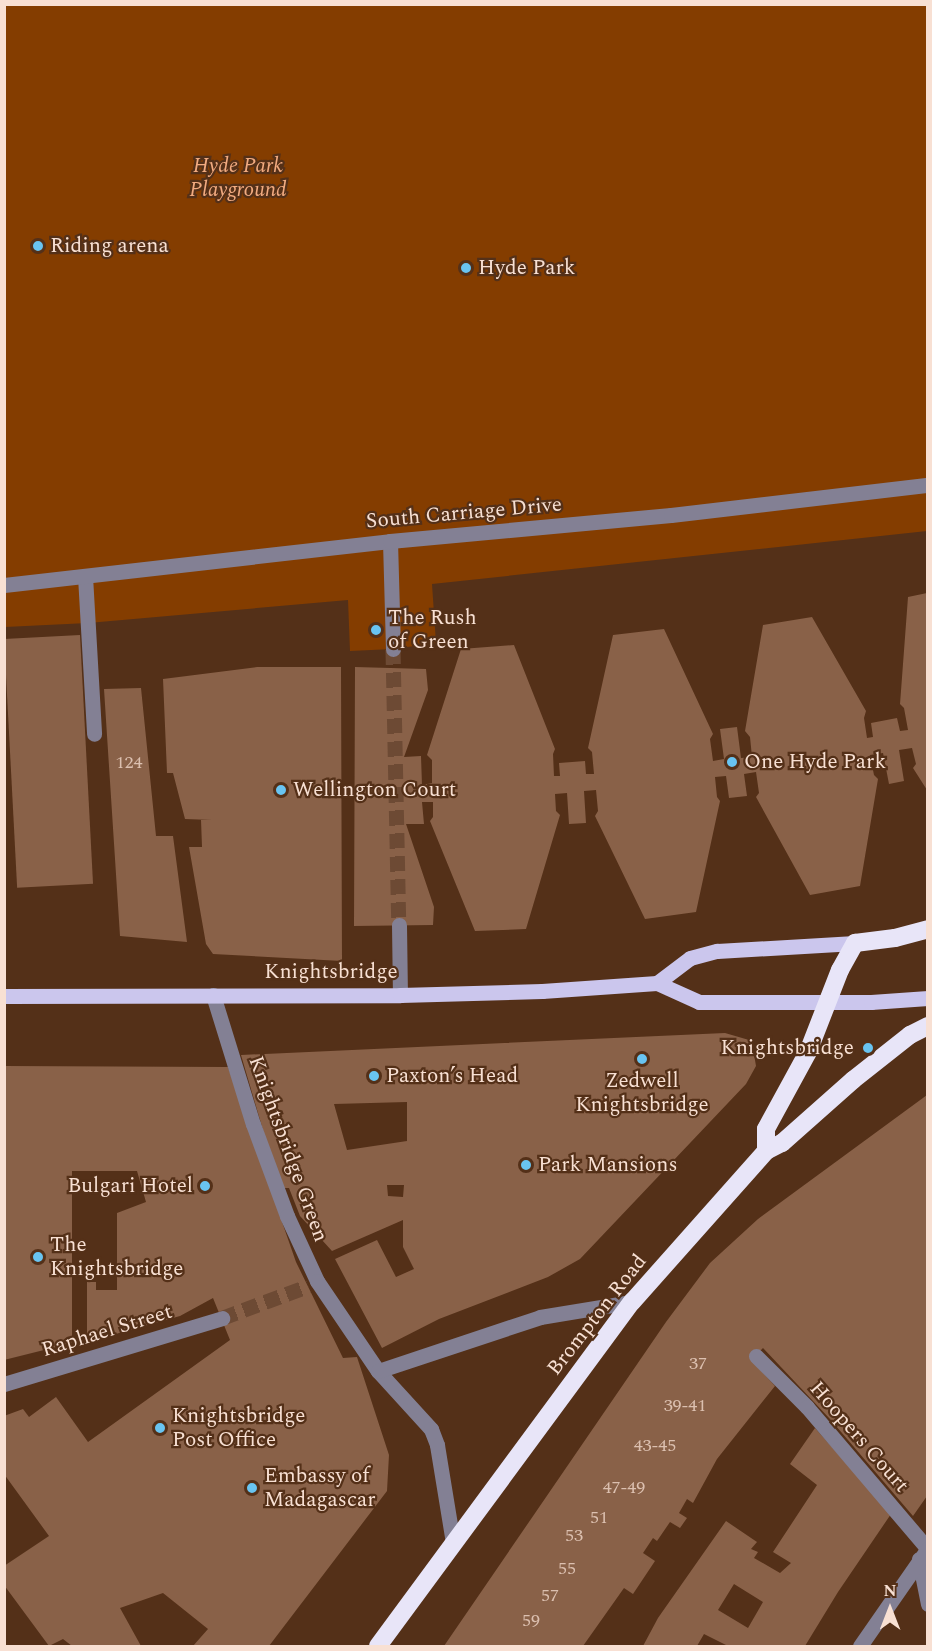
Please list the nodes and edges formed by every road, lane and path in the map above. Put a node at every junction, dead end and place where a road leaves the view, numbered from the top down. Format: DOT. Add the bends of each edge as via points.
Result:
graph roads {
  1 [pos="927,484"];
  2 [pos="390,541"];
  3 [pos="85,576"];
  4 [pos="4,585"];
  5 [pos="393,650"];
  6 [pos="94,734"];
  7 [pos="399,926"];
  8 [pos="927,929"];
  9 [pos="855,943"];
  10 [pos="657,983"];
  11 [pos="213,995"];
  12 [pos="400,995"];
  13 [pos="4,996"];
  14 [pos="927,998"];
  15 [pos="826,1003"];
  16 [pos="927,1026"];
  17 [pos="766,1151"];
  18 [pos="632,1302"];
  19 [pos="222,1318"];
  20 [pos="756,1356"];
  21 [pos="378,1371"];
  22 [pos="4,1384"];
  23 [pos="453,1543"];
  24 [pos="924,1552"];
  25 [pos="927,1604"];
  26 [pos="378,1647"];
  27 [pos="860,1647"];
  1 -- 2 [label="street, South Carriage Drive" via="671,515"];
  2 -- 3 [label="street, South Carriage Drive"];
  2 -- 5 [label="street"];
  3 -- 4 [label="street, South Carriage Drive"];
  3 -- 6 [label="street"];
  7 -- 12 [label="street"];
  8 -- 9 [label="highway"];
  9 -- 10 [label="main road" via="717,951 690,958"];
  9 -- 15 [label="highway"];
  10 -- 12 [label="main road, Knightsbridge"];
  10 -- 15 [label="main road, Knightsbridge" via="699,1002"];
  11 -- 12 [label="main road, Knightsbridge"];
  11 -- 13 [label="main road, Knightsbridge"];
  11 -- 21 [label="street, Knightsbridge Green" via="254,1124 312,1283"];
  14 -- 15 [label="main road, Knightsbridge"];
  15 -- 17 [label="highway" via="808,1052 766,1129"];
  16 -- 17 [label="highway" via="853,1080 782,1143"];
  17 -- 18 [label="highway, Brompton Road"];
  18 -- 21 [label="street" via="540,1317"];
  18 -- 23 [label="highway, Brompton Road"];
  19 -- 22 [label="street, Raphael Street"];
  20 -- 24 [label="street, Hoopers Court" via="807,1407"];
  21 -- 23 [label="street, Knightsbridge Green" via="431,1429"];
  23 -- 26 [label="highway, Brompton Road"];
  24 -- 25 [label="street"];
  24 -- 27 [label="street"];
}
